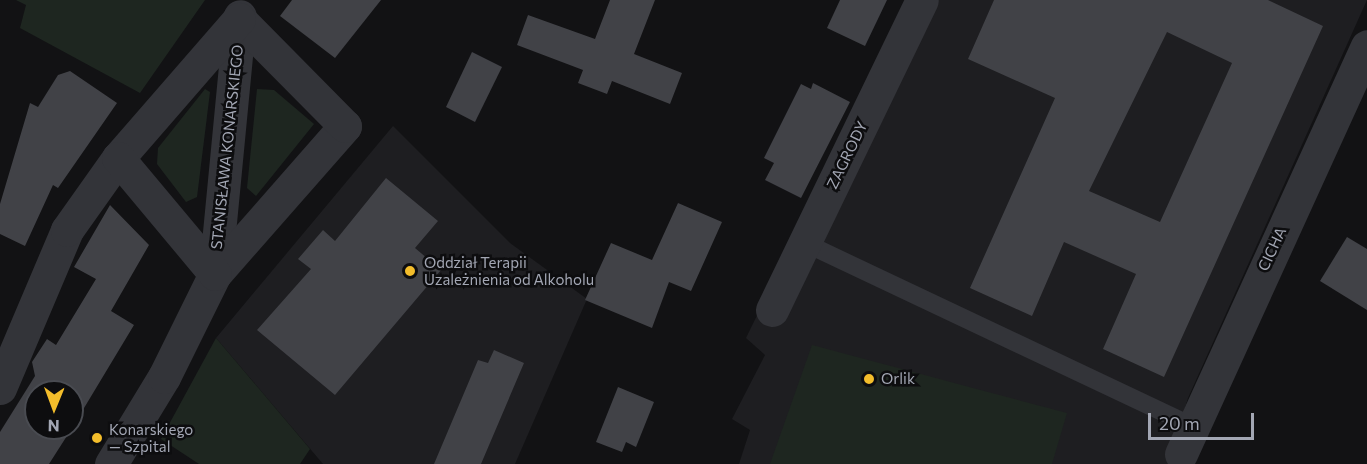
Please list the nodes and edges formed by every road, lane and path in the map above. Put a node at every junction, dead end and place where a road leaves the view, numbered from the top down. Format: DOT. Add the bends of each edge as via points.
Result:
graph roads {
  1 [pos="922,0"];
  2 [pos="242,10"];
  3 [pos="1367,46"];
  4 [pos="118,158"];
  5 [pos="805,243"];
  6 [pos="215,274"];
  7 [pos="772,310"];
  8 [pos="0,388"];
  9 [pos="1187,440"];
  10 [pos="111,464"];
  1 -- 5 [label="street, ZAGRODY"];
  2 -- 4 [label="street, STANISŁAWA KONARSKIEGO"];
  2 -- 6 [label="street, STANISŁAWA KONARSKIEGO"];
  2 -- 6 [label="street, STANISŁAWA KONARSKIEGO" via="345,126"];
  3 -- 9 [label="street, CICHA"];
  4 -- 6 [label="street, STANISŁAWA KONARSKIEGO"];
  4 -- 8 [label="street, STANISŁAWA KONARSKIEGO" via="67,230"];
  5 -- 7 [label="street, ZAGRODY"];
  5 -- 9 [label="lane"];
  6 -- 10 [label="street, STANISŁAWA KONARSKIEGO" via="164,377"];
}
